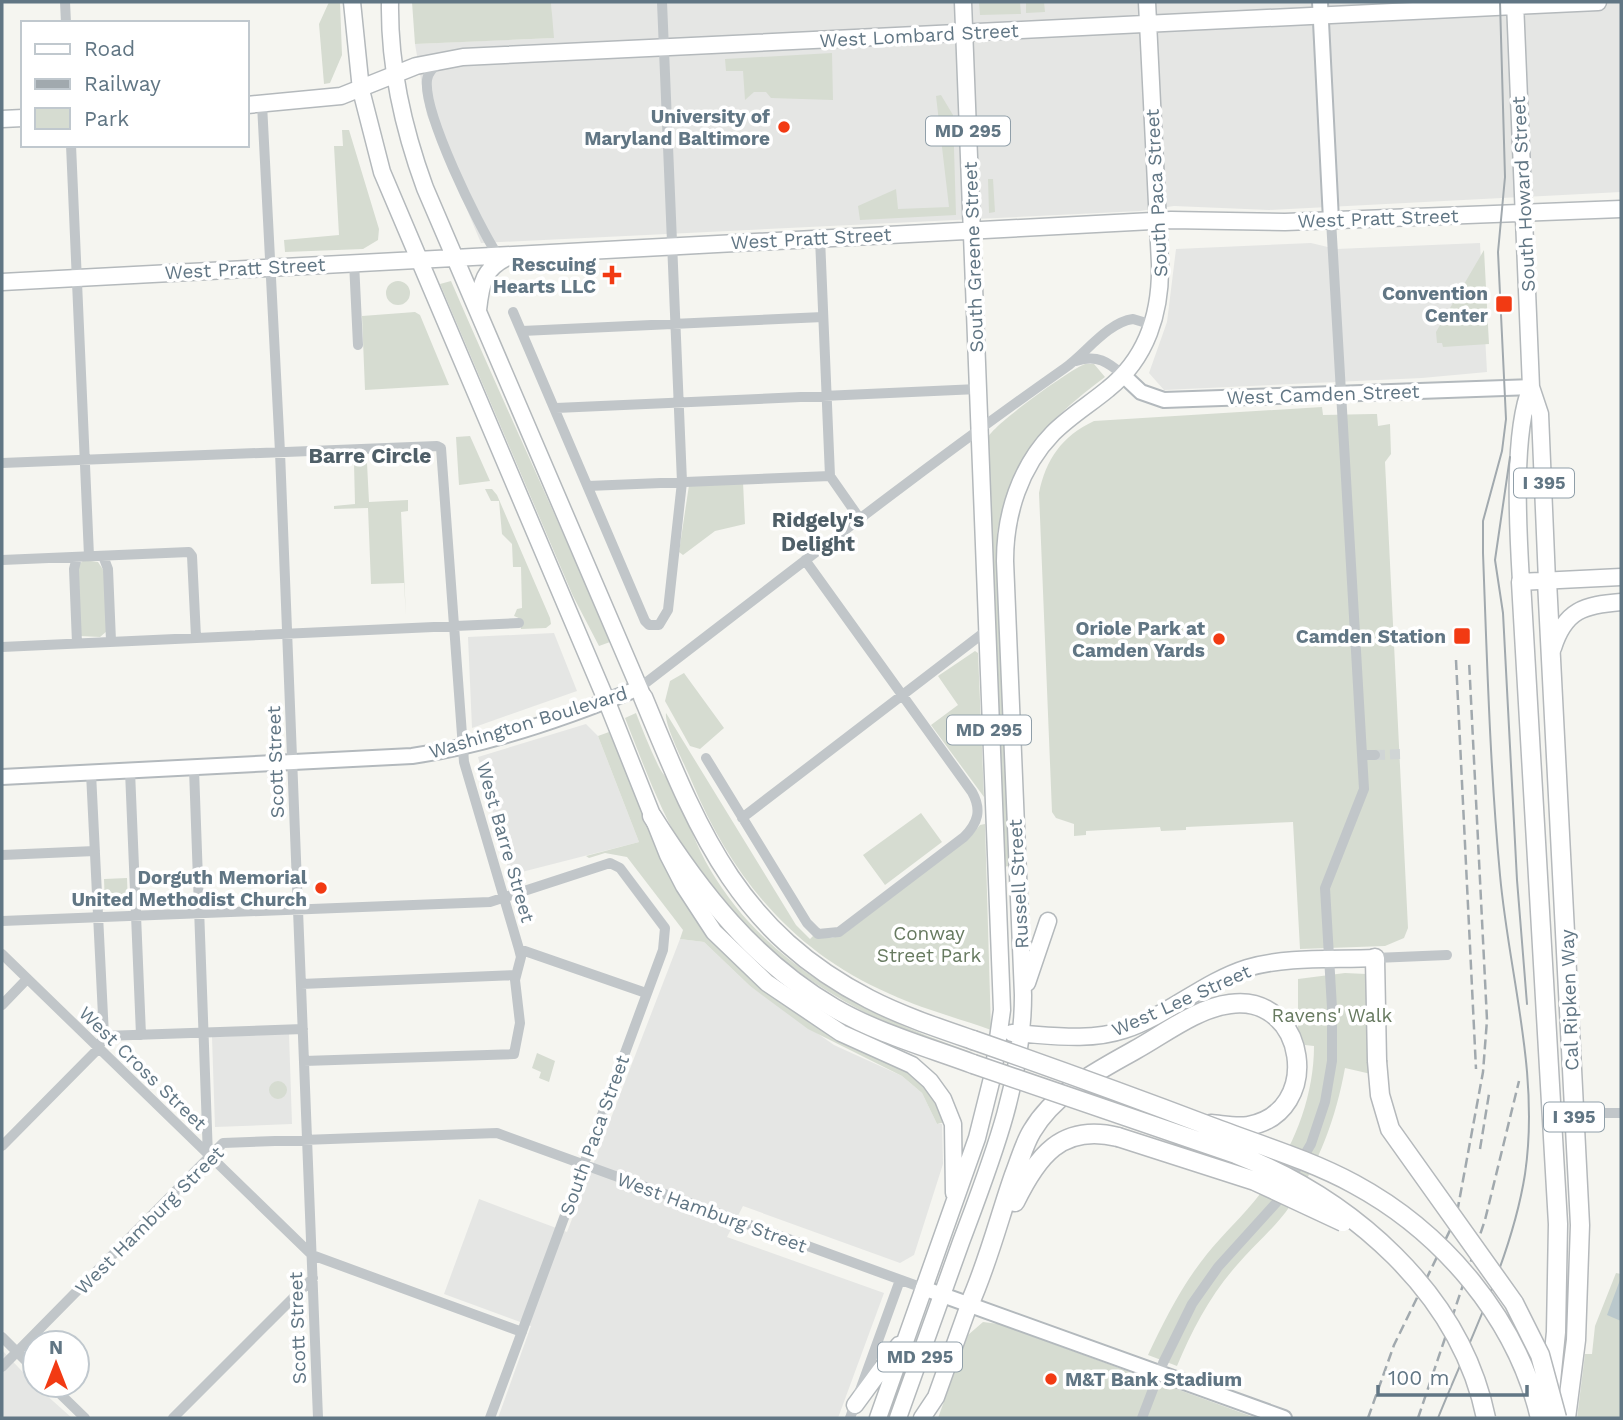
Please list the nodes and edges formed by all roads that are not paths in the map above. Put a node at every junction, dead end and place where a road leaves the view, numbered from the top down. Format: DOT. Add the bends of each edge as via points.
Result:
graph roads {
  1 [pos="65,2"];
  2 [pos="352,2"];
  3 [pos="390,2"];
  4 [pos="662,2"];
  5 [pos="963,2"];
  6 [pos="1147,2"];
  7 [pos="1598,2"];
  8 [pos="1515,4"];
  9 [pos="1320,9"];
  10 [pos="66,21"];
  11 [pos="1148,24"];
  12 [pos="964,32"];
  13 [pos="664,47"];
  14 [pos="445,59"];
  15 [pos="396,74"];
  16 [pos="361,90"];
  17 [pos="331,98"];
  18 [pos="254,105"];
  19 [pos="21,118"];
  20 [pos="2,119"];
  21 [pos="368,121"];
  22 [pos="71,147"];
  23 [pos="1621,209"];
  24 [pos="1524,214"];
  25 [pos="1158,220"];
  26 [pos="1331,220"];
  27 [pos="972,230"];
  28 [pos="820,238"];
  29 [pos="674,245"];
  30 [pos="517,253"];
  31 [pos="497,254"];
  32 [pos="454,257"];
  33 [pos="418,258"];
  34 [pos="354,262"];
  35 [pos="270,266"];
  36 [pos="77,278"];
  37 [pos="2,282"];
  38 [pos="513,312"];
  39 [pos="478,313"];
  40 [pos="823,317"];
  41 [pos="675,324"];
  42 [pos="1153,325"];
  43 [pos="522,331"];
  44 [pos="358,345"];
  45 [pos="1073,363"];
  46 [pos="1123,376"];
  47 [pos="1531,387"];
  48 [pos="978,389"];
  49 [pos="1340,394"];
  50 [pos="826,395"];
  51 [pos="679,401"];
  52 [pos="556,408"];
  53 [pos="979,428"];
  54 [pos="280,452"];
  55 [pos="85,458"];
  56 [pos="2,463"];
  57 [pos="830,476"];
  58 [pos="682,482"];
  59 [pos="588,486"];
  60 [pos="860,519"];
  61 [pos="89,556"];
  62 [pos="103,556"];
  63 [pos="77,557"];
  64 [pos="2,560"];
  65 [pos="805,561"];
  66 [pos="1621,577"];
  67 [pos="1547,581"];
  68 [pos="1521,582"];
  69 [pos="1621,602"];
  70 [pos="519,623"];
  71 [pos="455,625"];
  72 [pos="986,631"];
  73 [pos="287,633"];
  74 [pos="196,637"];
  75 [pos="111,641"];
  76 [pos="77,643"];
  77 [pos="2,647"];
  78 [pos="1553,648"];
  79 [pos="641,692"];
  80 [pos="901,695"];
  81 [pos="607,702"];
  82 [pos="461,746"];
  83 [pos="1362,755"];
  84 [pos="1375,755"];
  85 [pos="706,758"];
  86 [pos="292,765"];
  87 [pos="194,769"];
  88 [pos="130,771"];
  89 [pos="91,773"];
  90 [pos="2,776"];
  91 [pos="652,816"];
  92 [pos="742,818"];
  93 [pos="95,851"];
  94 [pos="2,855"];
  95 [pos="502,896"];
  96 [pos="298,907"];
  97 [pos="198,912"];
  98 [pos="136,915"];
  99 [pos="98,917"];
  100 [pos="2,921"];
  101 [pos="1048,921"];
  102 [pos="519,949"];
  103 [pos="2,954"];
  104 [pos="1447,955"];
  105 [pos="1374,958"];
  106 [pos="1329,960"];
  107 [pos="516,975"];
  108 [pos="27,979"];
  109 [pos="301,984"];
  110 [pos="646,993"];
  111 [pos="1023,995"];
  112 [pos="2,1005"];
  113 [pos="303,1029"];
  114 [pos="205,1032"];
  115 [pos="1000,1033"];
  116 [pos="1022,1034"];
  117 [pos="141,1035"];
  118 [pos="104,1036"];
  119 [pos="98,1049"];
  120 [pos="304,1061"];
  121 [pos="1605,1113"];
  122 [pos="1621,1113"];
  123 [pos="1190,1119"];
  124 [pos="307,1140"];
  125 [pos="2,1146"];
  126 [pos="208,1157"];
  127 [pos="583,1165"];
  128 [pos="955,1201"];
  129 [pos="1375,1240"];
  130 [pos="312,1255"];
  131 [pos="985,1262"];
  132 [pos="313,1278"];
  133 [pos="900,1280"];
  134 [pos="923,1288"];
  135 [pos="942,1295"];
  136 [pos="969,1305"];
  137 [pos="522,1332"];
  138 [pos="907,1335"];
  139 [pos="2,1337"];
  140 [pos="17,1352"];
  141 [pos="21,1356"];
  142 [pos="2,1367"];
  143 [pos="1159,1372"];
  144 [pos="936,1397"];
  145 [pos="65,1399"];
  146 [pos="852,1412"];
  147 [pos="1282,1417"];
  148 [pos="85,1418"];
  149 [pos="173,1418"];
  150 [pos="318,1418"];
  151 [pos="490,1418"];
  152 [pos="878,1418"];
  153 [pos="898,1418"];
  154 [pos="922,1418"];
  155 [pos="931,1418"];
  156 [pos="1142,1418"];
  157 [pos="1486,1418"];
  158 [pos="1540,1418"];
  159 [pos="1547,1418"];
  160 [pos="1557,1418"];
  161 [pos="1566,1418"];
  1 -- 10 [label="street"];
  2 -- 16 [label="main road"];
  3 -- 15 [label="main road"];
  4 -- 13 [label="street"];
  5 -- 12 [label="main road, South Greene Street / MD 295"];
  6 -- 11 [label="main road, South Paca Street / MD 295"];
  7 -- 8 [label="main road, West Lombard Street"];
  8 -- 9 [label="main road, West Lombard Street"];
  8 -- 24 [label="main road, South Howard Street"];
  9 -- 11 [label="main road, West Lombard Street"];
  9 -- 26 [label="street"];
  11 -- 12 [label="main road, West Lombard Street"];
  11 -- 25 [label="main road, South Paca Street / MD 295"];
  12 -- 13 [label="main road, West Lombard Street"];
  12 -- 27 [label="main road, South Greene Street / MD 295"];
  13 -- 14 [label="main road, West Lombard Street"];
  13 -- 29 [label="street"];
  14 -- 15 [label="main road, West Lombard Street"];
  14 -- 31 [label="street" via="428,76 432,112"];
  15 -- 16 [label="main road, West Lombard Street"];
  15 -- 32 [label="main road" via="413,155"];
  16 -- 17 [label="main road, West Lombard Street"];
  16 -- 21 [label="main road"];
  17 -- 18 [label="main road, West Lombard Street"];
  17 -- 21 [label="main road" via="356,109"];
  18 -- 35 [label="street, Scott Street"];
  19 -- 20 [label="main road"];
  21 -- 33 [label="main road" via="382,172"];
  22 -- 36 [label="street"];
  23 -- 24 [label="main road, West Pratt Street"];
  24 -- 26 [label="main road, West Pratt Street"];
  24 -- 47 [label="main road, South Howard Street"];
  25 -- 26 [label="main road, West Pratt Street"];
  25 -- 27 [label="main road, West Pratt Street"];
  25 -- 42 [label="main road, South Paca Street / MD 295" via="1160,294"];
  26 -- 49 [label="street"];
  27 -- 28 [label="main road, West Pratt Street"];
  27 -- 48 [label="main road, South Greene Street / MD 295"];
  28 -- 29 [label="main road, West Pratt Street"];
  28 -- 40 [label="street"];
  29 -- 30 [label="main road, West Pratt Street"];
  29 -- 41 [label="street"];
  30 -- 31 [label="main road, West Pratt Street"];
  30 -- 39 [label="main road" via="488,268 480,286"];
  31 -- 32 [label="main road, West Pratt Street"];
  32 -- 33 [label="main road, West Pratt Street"];
  32 -- 39 [label="main road"];
  33 -- 34 [label="main road, West Pratt Street"];
  33 -- 81 [label="main road"];
  34 -- 35 [label="main road, West Pratt Street"];
  34 -- 44 [label="street"];
  35 -- 36 [label="main road, West Pratt Street"];
  35 -- 54 [label="street, Scott Street"];
  36 -- 37 [label="main road, West Pratt Street"];
  36 -- 55 [label="street"];
  38 -- 43 [label="street"];
  39 -- 79 [label="main road"];
  40 -- 41 [label="street"];
  40 -- 50 [label="street"];
  41 -- 43 [label="street"];
  41 -- 51 [label="street"];
  42 -- 45 [label="street, Washington Boulevard" via="1126,320"];
  42 -- 46 [label="main road, South Paca Street / MD 295"];
  43 -- 52 [label="street"];
  45 -- 46 [label="street" via="1097,358"];
  45 -- 53 [label="street, Washington Boulevard"];
  46 -- 49 [label="street, West Camden Street" via="1141,392 1164,400"];
  46 -- 111 [label="main road, Russell Street / MD 295" via="1061,425 1038,451 1019,485 1006,533"];
  47 -- 49 [label="street, West Camden Street"];
  47 -- 67 [label="main road, South Howard Street / I 395" via="1540,414"];
  47 -- 68 [label="main road, South Howard Street / I 395" via="1523,415 1518,500"];
  48 -- 50 [label="street"];
  48 -- 53 [label="main road, South Greene Street / MD 295"];
  49 -- 83 [label="street"];
  50 -- 51 [label="street"];
  50 -- 57 [label="street"];
  51 -- 52 [label="street"];
  51 -- 58 [label="street"];
  52 -- 59 [label="street"];
  53 -- 60 [label="street, Washington Boulevard"];
  53 -- 72 [label="main road, Russell Street / MD 295"];
  54 -- 55 [label="street"];
  54 -- 71 [label="street, West Barre Street" via="437,446 443,452"];
  54 -- 73 [label="street, Scott Street"];
  55 -- 56 [label="street"];
  55 -- 61 [label="street"];
  57 -- 58 [label="street"];
  57 -- 60 [label="street"];
  58 -- 59 [label="street"];
  58 -- 59 [label="street" via="668,610 663,623 655,626 645,621"];
  60 -- 65 [label="street, Washington Boulevard"];
  61 -- 62 [label="street"];
  61 -- 63 [label="street"];
  62 -- 74 [label="street" via="189,552"];
  62 -- 75 [label="street" via="108,569"];
  63 -- 64 [label="street"];
  63 -- 76 [label="street"];
  65 -- 79 [label="street, Washington Boulevard"];
  65 -- 80 [label="street"];
  66 -- 67 [label="main road"];
  67 -- 68 [label="main road"];
  67 -- 78 [label="highway, Cal Ripken Way / I 395"];
  68 -- 159 [label="highway, Cal Ripken Way / I 395, bridge" via="1556,1188 1558,1292"];
  69 -- 78 [label="main road" via="1594,605 1574,614 1561,626"];
  70 -- 71 [label="street"];
  71 -- 73 [label="street"];
  71 -- 82 [label="street, West Barre Street"];
  72 -- 80 [label="street"];
  72 -- 115 [label="main road, Russell Street / MD 295"];
  73 -- 74 [label="street"];
  73 -- 86 [label="street, Scott Street"];
  74 -- 75 [label="street"];
  75 -- 76 [label="street"];
  76 -- 77 [label="street"];
  78 -- 161 [label="highway, Cal Ripken Way / I 395" via="1580,1225 1579,1292"];
  79 -- 81 [label="street, Washington Boulevard"];
  79 -- 123 [label="highway, bridge" via="684,795 734,887 771,930 816,967 869,999"];
  80 -- 92 [label="street"];
  80 -- 92 [label="street" via="972,792 976,824 964,837 839,932 823,934 807,923"];
  81 -- 82 [label="street, Washington Boulevard"];
  81 -- 91 [label="main road"];
  82 -- 86 [label="street, Washington Boulevard" via="412,757"];
  82 -- 95 [label="street, West Barre Street"];
  83 -- 84 [label="street"];
  83 -- 106 [label="street" via="1364,789 1325,888"];
  85 -- 92 [label="street"];
  86 -- 87 [label="street, Washington Boulevard"];
  86 -- 96 [label="street, Scott Street"];
  87 -- 88 [label="street, Washington Boulevard"];
  87 -- 97 [label="street"];
  88 -- 89 [label="street, Washington Boulevard"];
  88 -- 98 [label="street"];
  89 -- 90 [label="street, Washington Boulevard"];
  89 -- 93 [label="street"];
  91 -- 128 [label="main road" via="699,912 734,953 811,1014 912,1065 936,1088 953,1124"];
  91 -- 129 [label="highway, bridge" via="702,891 778,970 836,1010 890,1035 1278,1170 1325,1197"];
  93 -- 94 [label="street"];
  93 -- 99 [label="street"];
  95 -- 96 [label="street" via="490,902"];
  95 -- 102 [label="street, West Barre Street"];
  95 -- 110 [label="street, South Paca Street" via="615,865 666,933"];
  96 -- 97 [label="street"];
  96 -- 109 [label="street, Scott Street"];
  97 -- 98 [label="street"];
  97 -- 114 [label="street"];
  98 -- 99 [label="street"];
  98 -- 117 [label="street"];
  99 -- 100 [label="street"];
  99 -- 118 [label="street"];
  101 -- 111 [label="main road"];
  102 -- 107 [label="street"];
  102 -- 110 [label="street, West Barre Street"];
  103 -- 108 [label="street, West Cross Street"];
  104 -- 105 [label="street, West Lee Street"];
  105 -- 106 [label="main road, West Lee Street"];
  105 -- 160 [label="highway, bridge" via="1380,1095 1390,1129 1514,1303 1544,1368"];
  106 -- 116 [label="main road, West Lee Street" via="1246,968 1145,1021 1108,1034"];
  106 -- 143 [label="street" via="1332,1061 1311,1144 1276,1203 1218,1267 1192,1304"];
  107 -- 109 [label="street"];
  107 -- 120 [label="street" via="520,1023 514,1054"];
  108 -- 112 [label="street"];
  108 -- 119 [label="street, West Cross Street"];
  109 -- 113 [label="street, Scott Street"];
  110 -- 127 [label="street, South Paca Street"];
  111 -- 116 [label="main road, Russell Street / MD 295"];
  113 -- 114 [label="street"];
  113 -- 120 [label="street, Scott Street"];
  114 -- 117 [label="street"];
  114 -- 126 [label="street"];
  115 -- 116 [label="main road, West Lee Street"];
  115 -- 128 [label="main road, Russell Street / MD 295" via="983,1118"];
  116 -- 135 [label="main road, Russell Street / MD 295" via="998,1142"];
  117 -- 118 [label="street"];
  118 -- 119 [label="street"];
  119 -- 125 [label="street"];
  119 -- 126 [label="street, West Cross Street"];
  120 -- 124 [label="street, Scott Street"];
  121 -- 122 [label="street"];
  123 -- 131 [label="highway, bridge" via="1246,1126 1269,1118 1293,1093 1298,1054 1288,1029 1270,1012 1240,1003 1208,1011 1073,1087 1048,1109 1026,1144"];
  123 -- 158 [label="highway, bridge" via="1333,1174 1422,1230 1464,1272 1495,1315 1519,1360"];
  124 -- 126 [label="street, West Hamburg Street" via="223,1143"];
  124 -- 127 [label="street, West Hamburg Street" via="497,1133"];
  124 -- 130 [label="street, Scott Street"];
  126 -- 130 [label="street, West Cross Street"];
  126 -- 140 [label="street, West Hamburg Street"];
  127 -- 133 [label="street, West Hamburg Street"];
  127 -- 137 [label="street, South Paca Street"];
  128 -- 134 [label="main road, Russell Street / MD 295"];
  129 -- 131 [label="highway, bridge" via="1290,1195 1098,1134 1077,1136 1045,1152 1027,1177"];
  129 -- 157 [label="highway, bridge" via="1406,1267 1442,1313 1469,1365"];
  130 -- 132 [label="street, Scott Street"];
  130 -- 137 [label="street, West Cross Street"];
  131 -- 136 [label="highway"];
  132 -- 149 [label="street"];
  132 -- 150 [label="street, Scott Street"];
  133 -- 134 [label="street, West Hamburg Street"];
  133 -- 146 [label="street"];
  134 -- 135 [label="street, West Hamburg Street"];
  134 -- 138 [label="main road, Russell Street / MD 295"];
  135 -- 136 [label="street, West Hamburg Street"];
  135 -- 153 [label="main road, Russell Street / MD 295"];
  136 -- 143 [label="street, West Hamburg Street"];
  136 -- 144 [label="main road"];
  137 -- 151 [label="street, South Paca Street"];
  138 -- 146 [label="main road"];
  138 -- 152 [label="main road, Russell Street / MD 295"];
  139 -- 140 [label="street"];
  140 -- 141 [label="street"];
  140 -- 142 [label="street, West Hamburg Street"];
  143 -- 147 [label="street, West Hamburg Street"];
  143 -- 156 [label="street"];
  144 -- 154 [label="main road"];
  144 -- 155 [label="street"];
  145 -- 148 [label="street"];
}
